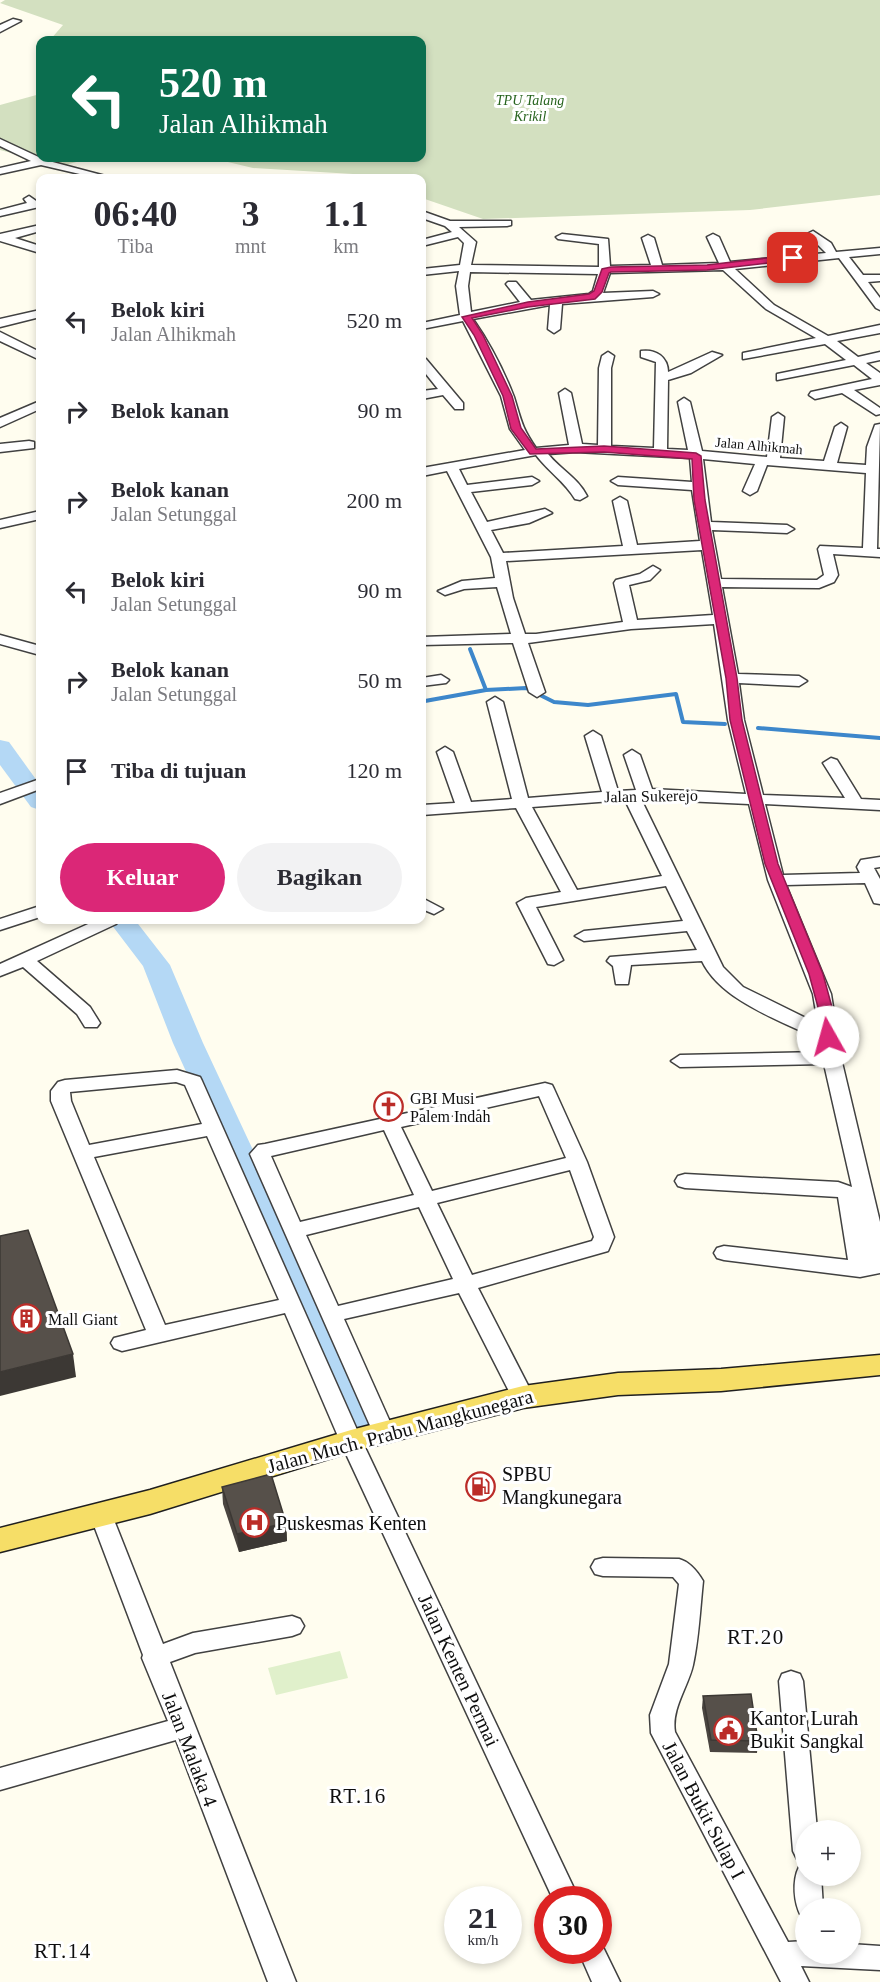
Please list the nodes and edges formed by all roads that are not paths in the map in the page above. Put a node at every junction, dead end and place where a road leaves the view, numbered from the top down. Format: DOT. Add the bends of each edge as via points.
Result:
graph roads {
  1 [pos="16,21"];
  2 [pos="0,29"];
  3 [pos="0,142"];
  4 [pos="36,162"];
  5 [pos="38,163"];
  6 [pos="0,171"];
  7 [pos="89,174"];
  8 [pos="29,199"];
  9 [pos="0,213"];
  10 [pos="426,216"];
  11 [pos="507,223"];
  12 [pos="449,224"];
  13 [pos="36,229"];
  14 [pos="462,233"];
  15 [pos="813,234"];
  16 [pos="562,237"];
  17 [pos="713,237"];
  18 [pos="2,238"];
  19 [pos="648,238"];
  20 [pos="426,242"];
  21 [pos="775,246"];
  22 [pos="36,249"];
  23 [pos="880,251"];
  24 [pos="836,254"];
  25 [pos="778,260"];
  26 [pos="726,266"];
  27 [pos="465,268"];
  28 [pos="658,270"];
  29 [pos="605,271"];
  30 [pos="426,272"];
  31 [pos="880,278"];
  32 [pos="860,279"];
  33 [pos="512,284"];
  34 [pos="653,294"];
  35 [pos="592,297"];
  36 [pos="556,301"];
  37 [pos="528,304"];
  38 [pos="880,306"];
  39 [pos="36,315"];
  40 [pos="466,317"];
  41 [pos="0,323"];
  42 [pos="426,325"];
  43 [pos="554,329"];
  44 [pos="880,329"];
  45 [pos="0,336"];
  46 [pos="827,340"];
  47 [pos="36,354"];
  48 [pos="645,354"];
  49 [pos="716,355"];
  50 [pos="608,356"];
  51 [pos="747,356"];
  52 [pos="880,356"];
  53 [pos="855,361"];
  54 [pos="426,367"];
  55 [pos="781,377"];
  56 [pos="662,378"];
  57 [pos="880,380"];
  58 [pos="844,388"];
  59 [pos="446,391"];
  60 [pos="565,393"];
  61 [pos="426,394"];
  62 [pos="815,395"];
  63 [pos="684,402"];
  64 [pos="459,406"];
  65 [pos="36,407"];
  66 [pos="876,411"];
  67 [pos="778,417"];
  68 [pos="0,423"];
  69 [pos="841,427"];
  70 [pos="880,428"];
  71 [pos="29,445"];
  72 [pos="0,448"];
  73 [pos="576,448"];
  74 [pos="604,449"];
  75 [pos="536,452"];
  76 [pos="660,452"];
  77 [pos="696,456"];
  78 [pos="767,462"];
  79 [pos="829,467"];
  80 [pos="452,468"];
  81 [pos="876,470"];
  82 [pos="426,471"];
  83 [pos="532,481"];
  84 [pos="618,481"];
  85 [pos="699,486"];
  86 [pos="463,489"];
  87 [pos="750,491"];
  88 [pos="580,496"];
  89 [pos="877,496"];
  90 [pos="620,501"];
  91 [pos="545,513"];
  92 [pos="36,516"];
  93 [pos="0,524"];
  94 [pos="706,526"];
  95 [pos="482,527"];
  96 [pos="787,529"];
  97 [pos="708,545"];
  98 [pos="631,550"];
  99 [pos="875,552"];
  100 [pos="498,557"];
  101 [pos="653,570"];
  102 [pos="503,582"];
  103 [pos="716,584"];
  104 [pos="445,591"];
  105 [pos="720,619"];
  106 [pos="631,626"];
  107 [pos="0,639"];
  108 [pos="519,639"];
  109 [pos="426,641"];
  110 [pos="36,650"];
  111 [pos="731,678"];
  112 [pos="441,680"];
  113 [pos="426,681"];
  114 [pos="799,681"];
  115 [pos="537,692"];
  116 [pos="495,702"];
  117 [pos="593,736"];
  118 [pos="445,752"];
  119 [pos="632,755"];
  120 [pos="831,764"];
  121 [pos="33,787"];
  122 [pos="638,795"];
  123 [pos="612,797"];
  124 [pos="755,798"];
  125 [pos="0,799"];
  126 [pos="521,802"];
  127 [pos="856,804"];
  128 [pos="880,805"];
  129 [pos="464,806"];
  130 [pos="426,810"];
  131 [pos="880,861"];
  132 [pos="871,878"];
  133 [pos="670,880"];
  134 [pos="776,880"];
  135 [pos="571,894"];
  136 [pos="880,899"];
  137 [pos="36,912"];
  138 [pos="101,924"];
  139 [pos="0,925"];
  140 [pos="692,925"];
  141 [pos="584,936"];
  142 [pos="707,955"];
  143 [pos="25,960"];
  144 [pos="554,960"];
  145 [pos="0,971"];
  146 [pos="622,980"];
  147 [pos="91,1023"];
  148 [pos="828,1037"];
  149 [pos="832,1058"];
  150 [pos="680,1061"];
  151 [pos="390,1123"];
  152 [pos="213,1128"];
  153 [pos="83,1154"];
  154 [pos="577,1162"];
  155 [pos="685,1181"];
  156 [pos="425,1200"];
  157 [pos="293,1231"];
  158 [pos="724,1253"];
  159 [pos="873,1269"];
  160 [pos="465,1284"];
  161 [pos="292,1304"];
  162 [pos="331,1315"];
  163 [pos="158,1333"];
  164 [pos="122,1343"];
  165 [pos="880,1365"];
  166 [pos="523,1397"];
  167 [pos="384,1432"];
  168 [pos="351,1442"];
  169 [pos="101,1515"];
  170 [pos="0,1540"];
  171 [pos="603,1567"];
  172 [pos="292,1626"];
  173 [pos="154,1658"];
  174 [pos="791,1682"];
  175 [pos="181,1728"];
  176 [pos="0,1779"];
  177 [pos="803,1820"];
  178 [pos="561,1886"];
  179 [pos="780,1954"];
  180 [pos="795,1954"];
  181 [pos="861,1957"];
  182 [pos="880,1958"];
  183 [pos="598,1964"];
  184 [pos="282,1982"];
  185 [pos="606,1982"];
  186 [pos="795,1982"];
  1 -- 2 [label="street"];
  3 -- 4 [label="street"];
  5 -- 6 [label="street"];
  5 -- 7 [label="street"];
  8 -- 9 [label="street" via="35,206"];
  10 -- 12 [label="street"];
  11 -- 12 [label="street"];
  12 -- 14 [label="street"];
  13 -- 18 [label="street"];
  14 -- 20 [label="street"];
  14 -- 27 [label="street" via="470,245"];
  15 -- 24 [label="street"];
  16 -- 29 [label="street" via="604,241"];
  17 -- 26 [label="street"];
  18 -- 22 [label="street"];
  19 -- 28 [label="street"];
  21 -- 25 [label="street" via="780,255"];
  23 -- 24 [label="street"];
  24 -- 25 [label="street"];
  24 -- 32 [label="street"];
  25 -- 26 [label="street"];
  26 -- 28 [label="street"];
  26 -- 46 [label="street" via="777,313"];
  27 -- 29 [label="street"];
  27 -- 30 [label="street"];
  27 -- 40 [label="street" via="462,293"];
  28 -- 29 [label="street"];
  29 -- 35 [label="street" via="598,292"];
  31 -- 32 [label="street"];
  32 -- 38 [label="street"];
  33 -- 37 [label="street"];
  34 -- 35 [label="street"];
  35 -- 36 [label="street"];
  36 -- 37 [label="street"];
  36 -- 43 [label="street"];
  37 -- 40 [label="street"];
  39 -- 41 [label="street"];
  40 -- 42 [label="street"];
  40 -- 75 [label="street" via="507,396 516,429"];
  44 -- 46 [label="street"];
  45 -- 47 [label="street"];
  46 -- 51 [label="street"];
  46 -- 53 [label="street"];
  48 -- 56 [label="street" via="661,359"];
  49 -- 56 [label="street"];
  50 -- 74 [label="street" via="604,368"];
  52 -- 53 [label="street"];
  53 -- 55 [label="street"];
  53 -- 57 [label="street"];
  54 -- 59 [label="street"];
  56 -- 76 [label="street"];
  57 -- 58 [label="street"];
  58 -- 62 [label="street"];
  58 -- 66 [label="street"];
  59 -- 61 [label="street"];
  59 -- 64 [label="street"];
  60 -- 73 [label="street"];
  63 -- 77 [label="street"];
  65 -- 68 [label="street"];
  67 -- 78 [label="street"];
  69 -- 79 [label="street"];
  70 -- 81 [label="street" via="875,438"];
  71 -- 72 [label="street"];
  73 -- 74 [label="street, Jalan Alhikmah"];
  73 -- 75 [label="street, Jalan Alhikmah"];
  74 -- 76 [label="street, Jalan Alhikmah"];
  75 -- 80 [label="street, Jalan Alhikmah"];
  75 -- 88 [label="street" via="575,485"];
  76 -- 77 [label="street, Jalan Alhikmah"];
  77 -- 78 [label="street, Jalan Alhikmah"];
  77 -- 85 [label="street"];
  78 -- 79 [label="street, Jalan Alhikmah"];
  78 -- 87 [label="street"];
  79 -- 81 [label="street, Jalan Alhikmah"];
  80 -- 82 [label="street, Jalan Alhikmah"];
  80 -- 86 [label="street"];
  81 -- 89 [label="street"];
  83 -- 86 [label="street"];
  84 -- 85 [label="street"];
  85 -- 94 [label="street"];
  86 -- 95 [label="street"];
  89 -- 99 [label="street"];
  90 -- 98 [label="street"];
  91 -- 95 [label="street"];
  92 -- 93 [label="street"];
  94 -- 96 [label="street"];
  94 -- 97 [label="street"];
  95 -- 100 [label="street"];
  97 -- 98 [label="street"];
  97 -- 103 [label="street"];
  98 -- 100 [label="street"];
  99 -- 103 [label="street" via="825,549 831,575 819,584"];
  100 -- 102 [label="street"];
  101 -- 106 [label="street" via="645,577 621,583"];
  102 -- 104 [label="street" via="462,585"];
  102 -- 108 [label="street"];
  103 -- 105 [label="street"];
  105 -- 106 [label="street"];
  105 -- 111 [label="street"];
  106 -- 108 [label="street"];
  107 -- 110 [label="street"];
  108 -- 109 [label="street"];
  108 -- 115 [label="street"];
  111 -- 114 [label="street"];
  111 -- 124 [label="street" via="736,720"];
  112 -- 113 [label="street"];
  116 -- 126 [label="street"];
  117 -- 123 [label="street"];
  118 -- 129 [label="street"];
  119 -- 122 [label="street"];
  120 -- 127 [label="street"];
  121 -- 125 [label="street"];
  122 -- 123 [label="street, Jalan Sukerejo"];
  122 -- 124 [label="street, Jalan Sukerejo"];
  122 -- 133 [label="street"];
  123 -- 126 [label="street, Jalan Sukerejo"];
  124 -- 127 [label="street, Jalan Sukerejo"];
  124 -- 134 [label="street"];
  126 -- 129 [label="street, Jalan Sukerejo"];
  126 -- 135 [label="street"];
  127 -- 128 [label="street, Jalan Sukerejo"];
  129 -- 130 [label="street, Jalan Sukerejo"];
  131 -- 132 [label="street" via="865,867"];
  132 -- 134 [label="street"];
  132 -- 136 [label="street"];
  133 -- 135 [label="street"];
  133 -- 140 [label="street"];
  134 -- 148 [label="street" via="816,974"];
  135 -- 144 [label="street" via="525,904"];
  137 -- 139 [label="street"];
  138 -- 143 [label="street"];
  140 -- 141 [label="street"];
  140 -- 142 [label="street"];
  142 -- 146 [label="street" via="619,961"];
  142 -- 148 [label="street" via="731,987"];
  143 -- 145 [label="street"];
  143 -- 147 [label="street" via="84,1011"];
  148 -- 149 [label="street"];
  149 -- 150 [label="street"];
  149 -- 159 [label="street"];
  151 -- 154 [label="street" via="545,1089"];
  151 -- 156 [label="street"];
  151 -- 157 [label="street" via="260,1154"];
  152 -- 153 [label="street"];
  152 -- 153 [label="street, Jalan Kenten Permai" via="189,1078 65,1086 60,1091 61,1101"];
  152 -- 161 [label="street, Jalan Kenten Permai"];
  153 -- 163 [label="street"];
  154 -- 156 [label="street"];
  154 -- 160 [label="street" via="604,1237 602,1246"];
  155 -- 159 [label="street" via="845,1192"];
  156 -- 157 [label="street"];
  156 -- 160 [label="street"];
  157 -- 162 [label="street"];
  158 -- 159 [label="street"];
  160 -- 162 [label="street"];
  160 -- 166 [label="street"];
  161 -- 163 [label="street"];
  161 -- 168 [label="street, Jalan Kenten Permai"];
  162 -- 167 [label="street"];
  163 -- 164 [label="street"];
  165 -- 166 [label="main road, Jalan Much. Prabu Mangkunegara" via="721,1380 618,1384"];
  166 -- 167 [label="main road, Jalan Much. Prabu Mangkunegara"];
  167 -- 168 [label="main road, Jalan Much. Prabu Mangkunegara"];
  168 -- 169 [label="main road, Jalan Much. Prabu Mangkunegara"];
  168 -- 178 [label="street, Jalan Kenten Permai"];
  169 -- 170 [label="main road, Jalan Much. Prabu Mangkunegara"];
  169 -- 173 [label="street, Jalan Malaka 4"];
  171 -- 179 [label="street, Jalan Bukit Sulap I" via="679,1568 691,1581 678,1679 661,1723"];
  172 -- 173 [label="street" via="193,1643"];
  173 -- 175 [label="street, Jalan Malaka 4"];
  174 -- 177 [label="street"];
  175 -- 176 [label="street"];
  175 -- 184 [label="street, Jalan Malaka 4"];
  179 -- 180 [label="street"];
  179 -- 186 [label="street, Jalan Bukit Sulap I"];
  181 -- 182 [label="street"];
  183 -- 185 [label="street"];
}
